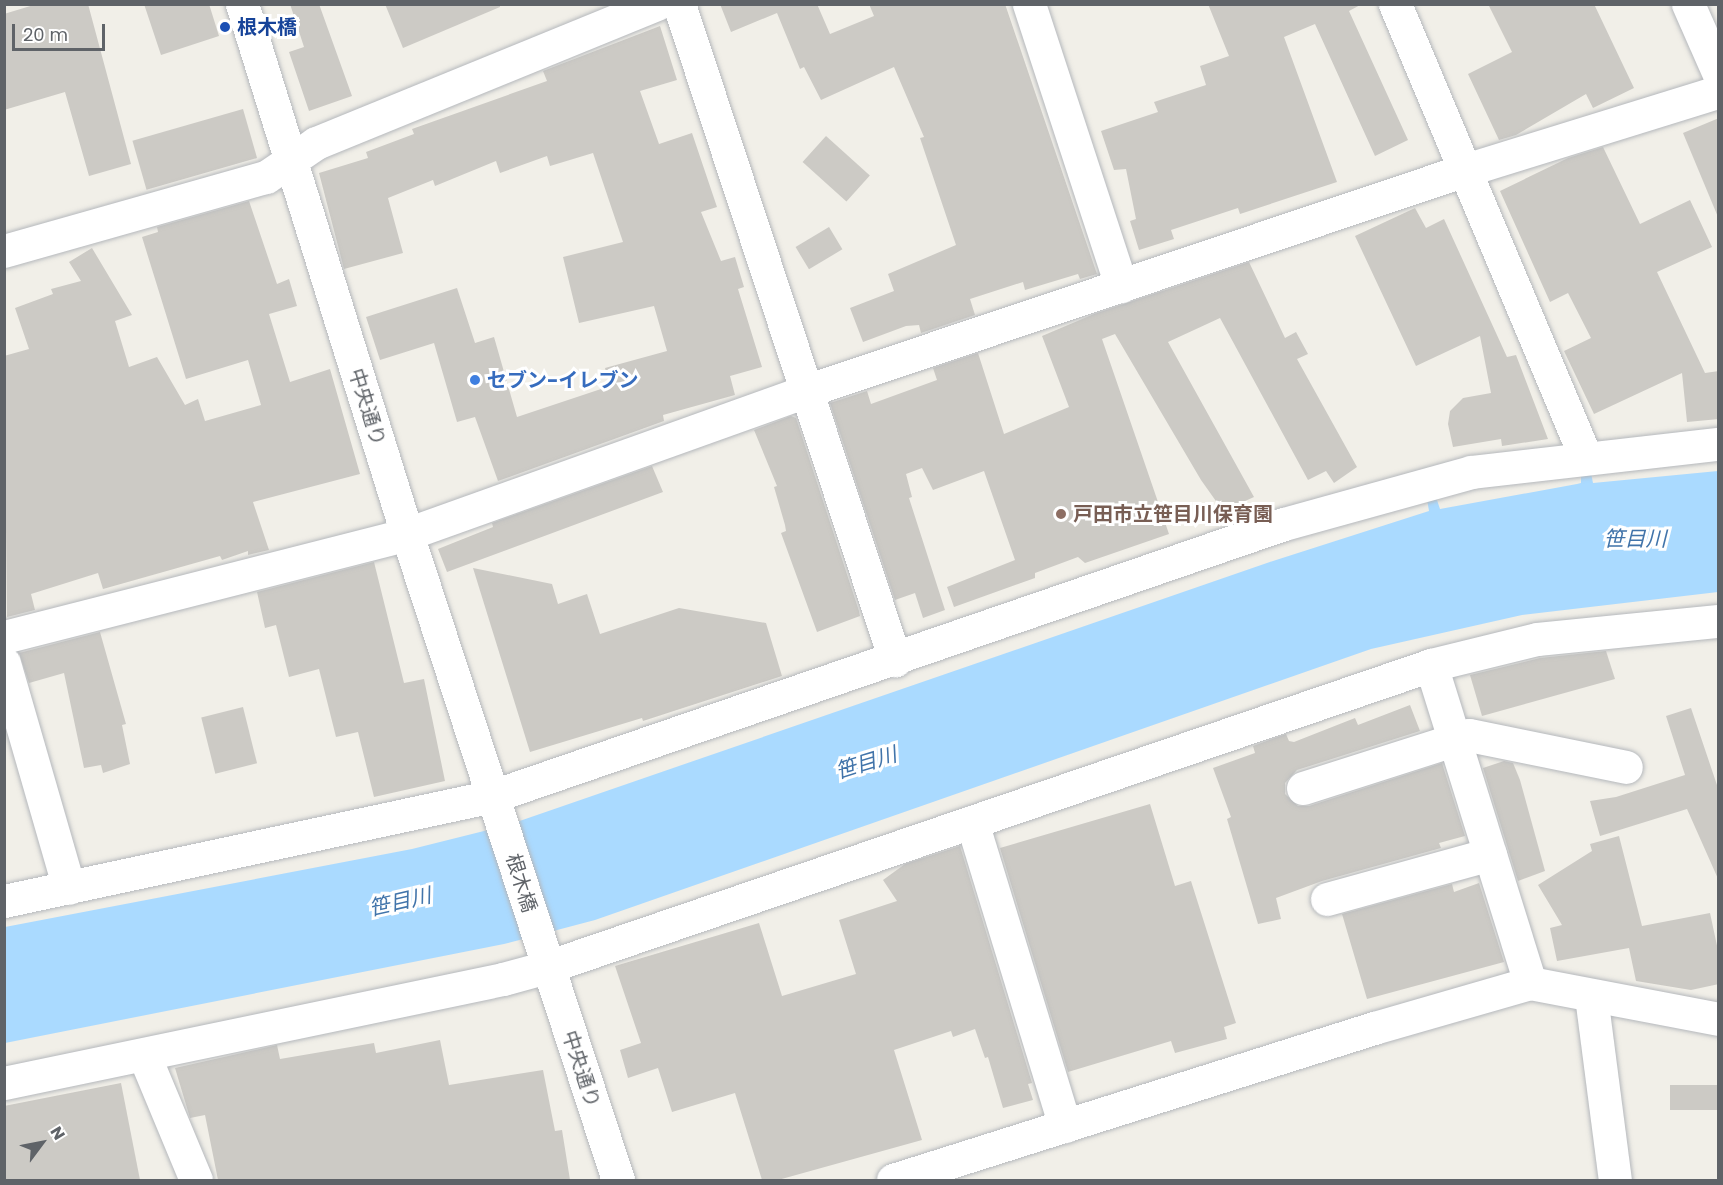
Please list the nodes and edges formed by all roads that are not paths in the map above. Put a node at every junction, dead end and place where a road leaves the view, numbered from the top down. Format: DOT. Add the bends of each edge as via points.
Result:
graph roads {
  1 [pos="242,4"];
  2 [pos="657,4"];
  3 [pos="679,4"];
  4 [pos="1029,4"];
  5 [pos="1395,4"];
  6 [pos="1688,4"];
  7 [pos="1719,72"];
  8 [pos="1719,92"];
  9 [pos="291,162"];
  10 [pos="1464,170"];
  11 [pos="4,251"];
  12 [pos="1121,286"];
  13 [pos="807,391"];
  14 [pos="1719,444"];
  15 [pos="1585,457"];
  16 [pos="407,534"];
  17 [pos="1719,621"];
  18 [pos="4,637"];
  19 [pos="895,660"];
  20 [pos="4,663"];
  21 [pos="1431,664"];
  22 [pos="1455,741"];
  23 [pos="1626,767"];
  24 [pos="1303,788"];
  25 [pos="495,802"];
  26 [pos="972,822"];
  27 [pos="1490,854"];
  28 [pos="69,888"];
  29 [pos="1327,899"];
  30 [pos="4,901"];
  31 [pos="545,962"];
  32 [pos="1530,982"];
  33 [pos="1591,996"];
  34 [pos="1719,1018"];
  35 [pos="144,1055"];
  36 [pos="4,1083"];
  37 [pos="1065,1126"];
  38 [pos="936,1174"];
  39 [pos="196,1180"];
  40 [pos="618,1180"];
  41 [pos="893,1180"];
  42 [pos="1615,1180"];
  1 -- 9 [label="street, 中央通り"];
  2 -- 9 [label="street" via="316,143"];
  3 -- 13 [label="street"];
  4 -- 12 [label="street"];
  5 -- 10 [label="street"];
  6 -- 7 [label="street"];
  8 -- 10 [label="street"];
  9 -- 11 [label="street" via="266,177"];
  9 -- 16 [label="street, 中央通り"];
  10 -- 12 [label="street"];
  10 -- 15 [label="street"];
  12 -- 13 [label="street"];
  13 -- 16 [label="street"];
  13 -- 19 [label="street"];
  14 -- 15 [label="street"];
  15 -- 19 [label="street" via="1471,472 1284,524"];
  16 -- 18 [label="street"];
  16 -- 25 [label="street, 中央通り"];
  17 -- 21 [label="street" via="1537,639"];
  19 -- 25 [label="street"];
  20 -- 28 [label="street"];
  21 -- 22 [label="street"];
  21 -- 26 [label="street"];
  22 -- 23 [label="street" via="1468,735"];
  22 -- 24 [label="street"];
  22 -- 27 [label="street"];
  25 -- 28 [label="street"];
  25 -- 31 [label="street, 根木橋"];
  26 -- 31 [label="street"];
  26 -- 37 [label="street"];
  27 -- 29 [label="street"];
  27 -- 32 [label="street"];
  28 -- 30 [label="street"];
  31 -- 35 [label="street"];
  31 -- 40 [label="street, 中央通り"];
  32 -- 33 [label="street"];
  32 -- 37 [label="street"];
  33 -- 34 [label="street"];
  33 -- 42 [label="street"];
  35 -- 36 [label="street"];
  35 -- 39 [label="street"];
  37 -- 38 [label="street"];
  38 -- 41 [label="street"];
}
